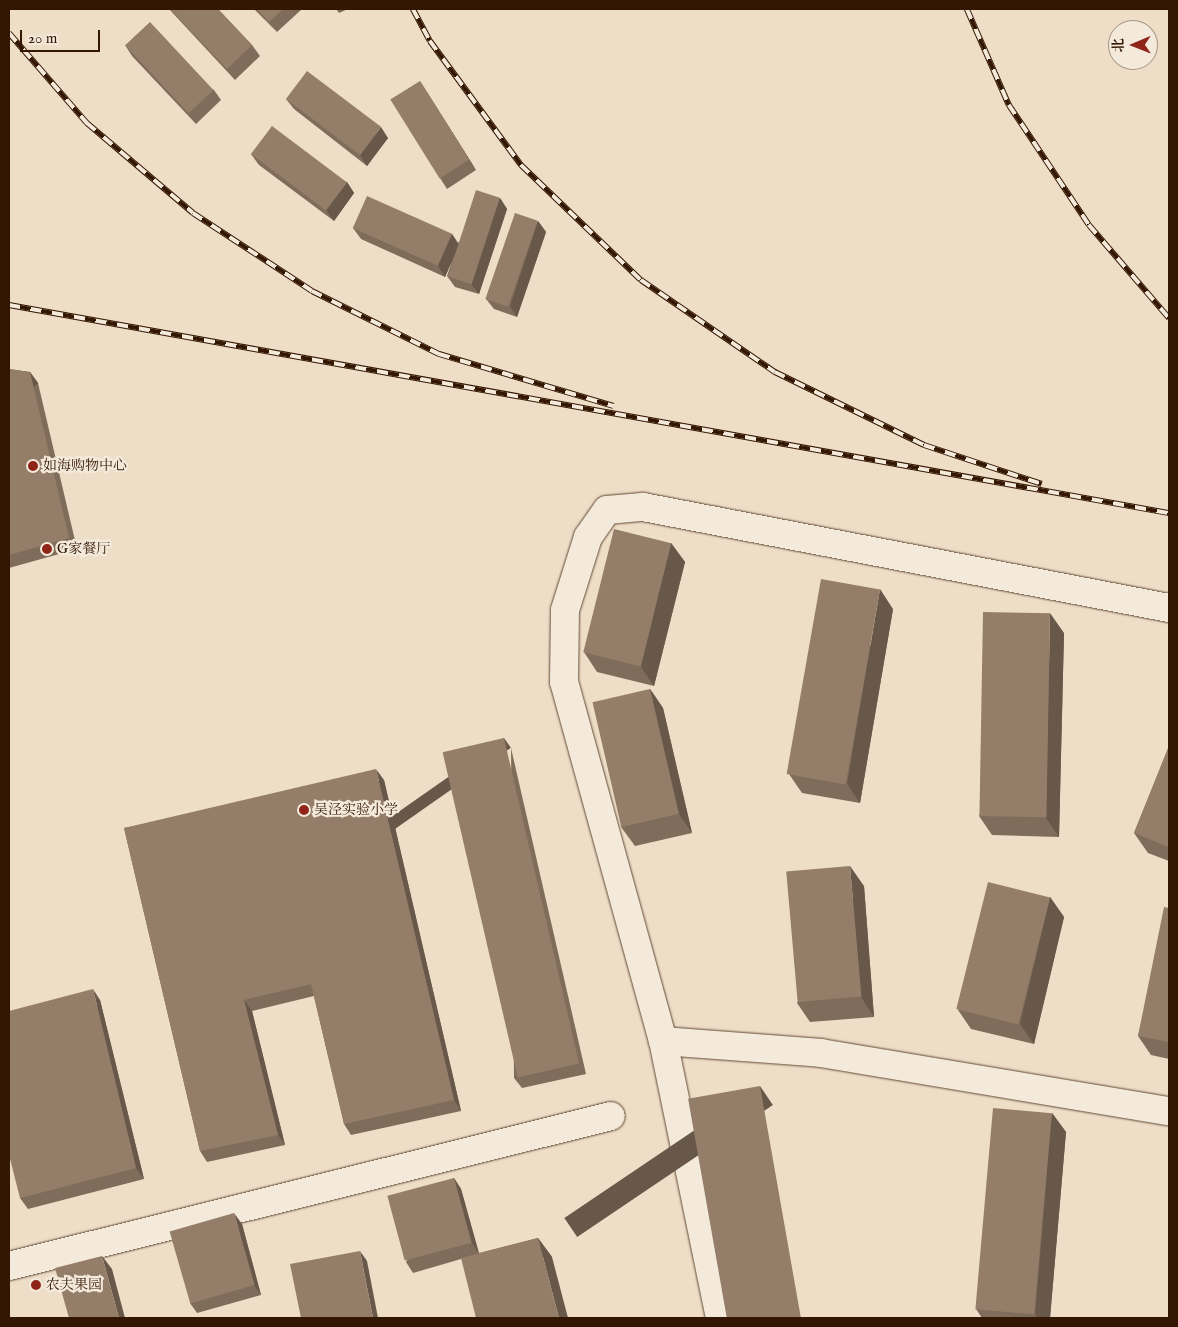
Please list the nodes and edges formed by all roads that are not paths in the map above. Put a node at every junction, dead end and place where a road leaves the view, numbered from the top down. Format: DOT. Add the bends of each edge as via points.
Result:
graph roads {
  1 [pos="1169,608"];
  2 [pos="663,1041"];
  3 [pos="1169,1111"];
  4 [pos="611,1116"];
  5 [pos="9,1266"];
  6 [pos="720,1318"];
  1 -- 2 [label="lane" via="643,507 606,510 588,537 565,610 564,682"];
  2 -- 3 [label="lane" via="821,1053"];
  2 -- 6 [label="lane"];
  4 -- 5 [label="lane"];
}
